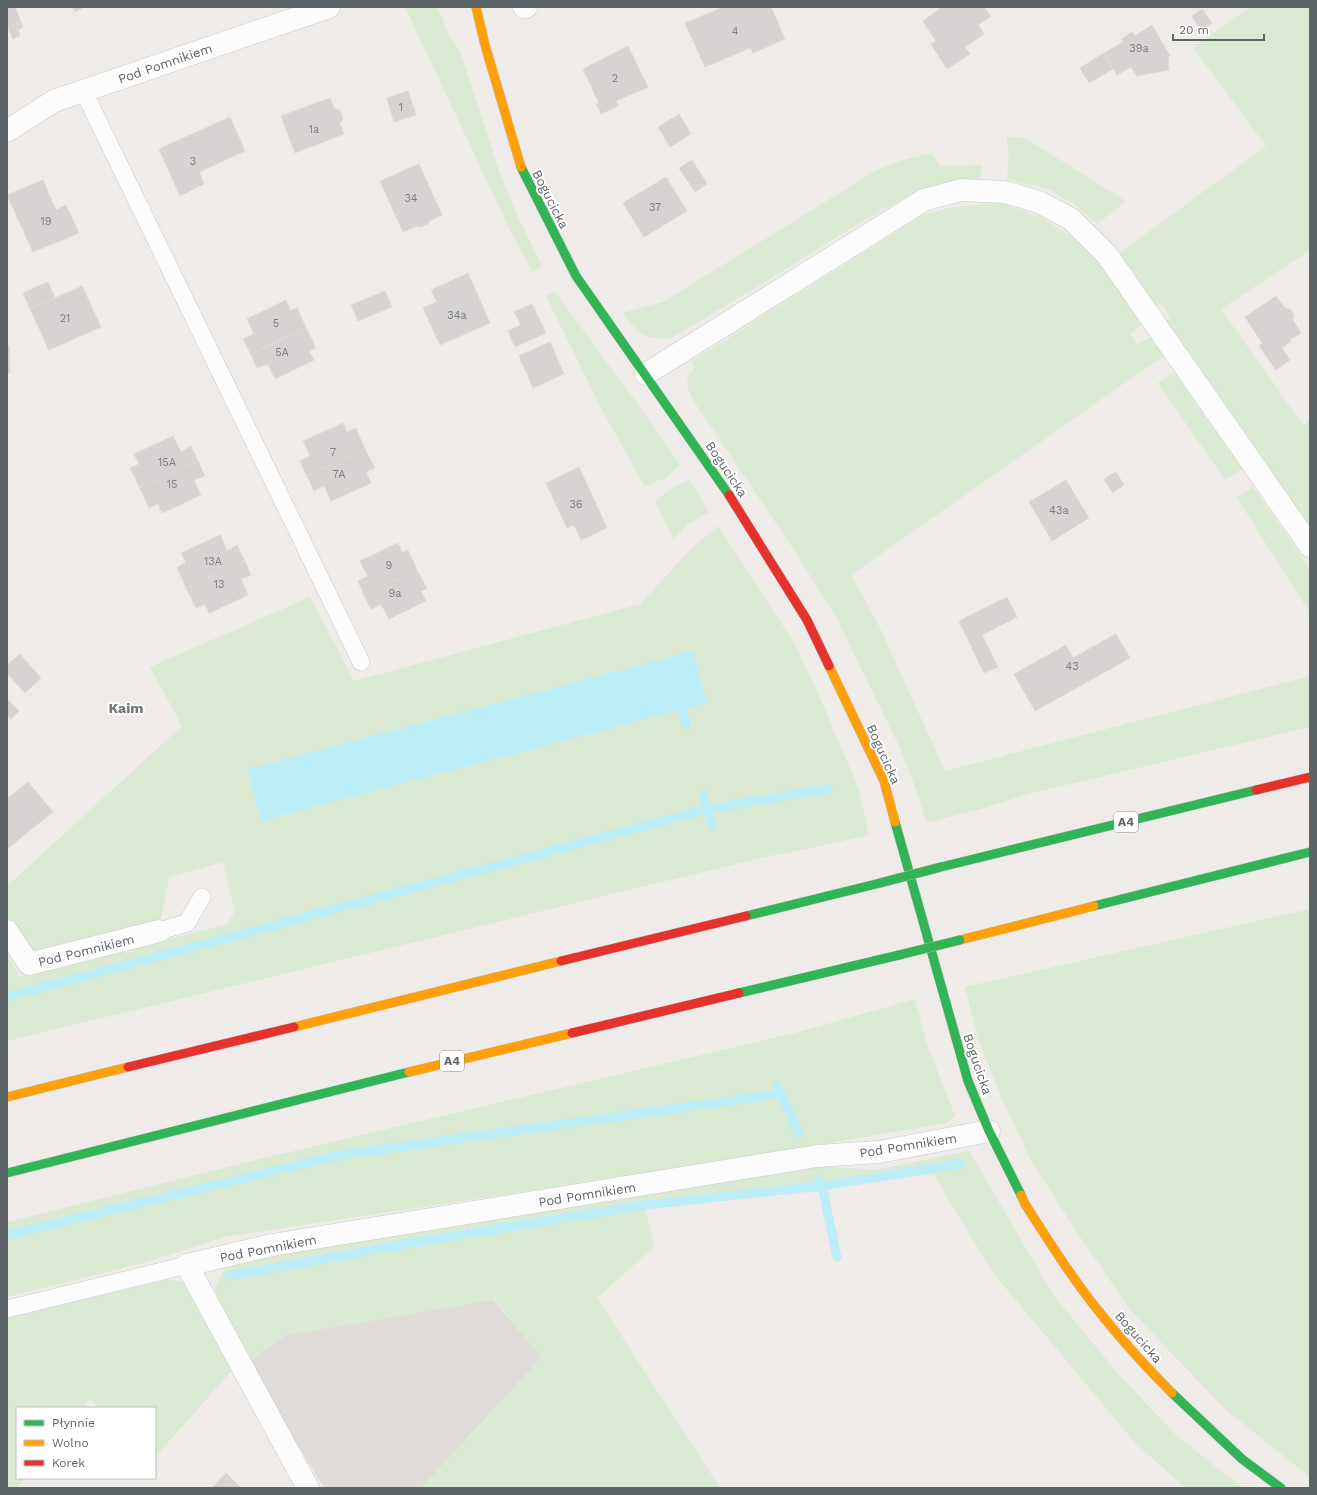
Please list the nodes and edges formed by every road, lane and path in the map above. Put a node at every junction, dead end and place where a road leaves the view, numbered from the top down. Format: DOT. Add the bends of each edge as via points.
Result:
graph roads {
  1 [pos="329,7"];
  2 [pos="476,7"];
  3 [pos="84,90"];
  4 [pos="7,131"];
  5 [pos="646,374"];
  6 [pos="1310,546"];
  7 [pos="361,662"];
  8 [pos="1310,777"];
  9 [pos="1310,852"];
  10 [pos="202,897"];
  11 [pos="7,931"];
  12 [pos="159,931"];
  13 [pos="7,1097"];
  14 [pos="989,1131"];
  15 [pos="7,1173"];
  16 [pos="187,1265"];
  17 [pos="7,1309"];
  18 [pos="308,1488"];
  19 [pos="1281,1488"];
  1 -- 3 [label="street, Pod Pomnikiem"];
  2 -- 5 [label="main road, Bogucicka" via="521,169 576,276"];
  3 -- 4 [label="street, Pod Pomnikiem" via="54,101"];
  3 -- 7 [label="lane"];
  5 -- 6 [label="street" via="924,200 961,190 1005,192 1039,202 1072,219 1107,255"];
  5 -- 14 [label="main road, Bogucicka" via="724,486 807,620 884,781 968,1081"];
  8 -- 13 [label="main road, A4, bridge"];
  9 -- 15 [label="main road, A4, bridge"];
  10 -- 12 [label="lane" via="186,924"];
  11 -- 12 [label="street, Pod Pomnikiem" via="28,964"];
  14 -- 16 [label="street, Pod Pomnikiem" via="879,1152 817,1156 272,1245"];
  14 -- 19 [label="main road, Bogucicka" via="1025,1204 1104,1318 1148,1369 1196,1417 1242,1459"];
  16 -- 17 [label="lane, Pod Pomnikiem"];
  16 -- 18 [label="street"];
}
